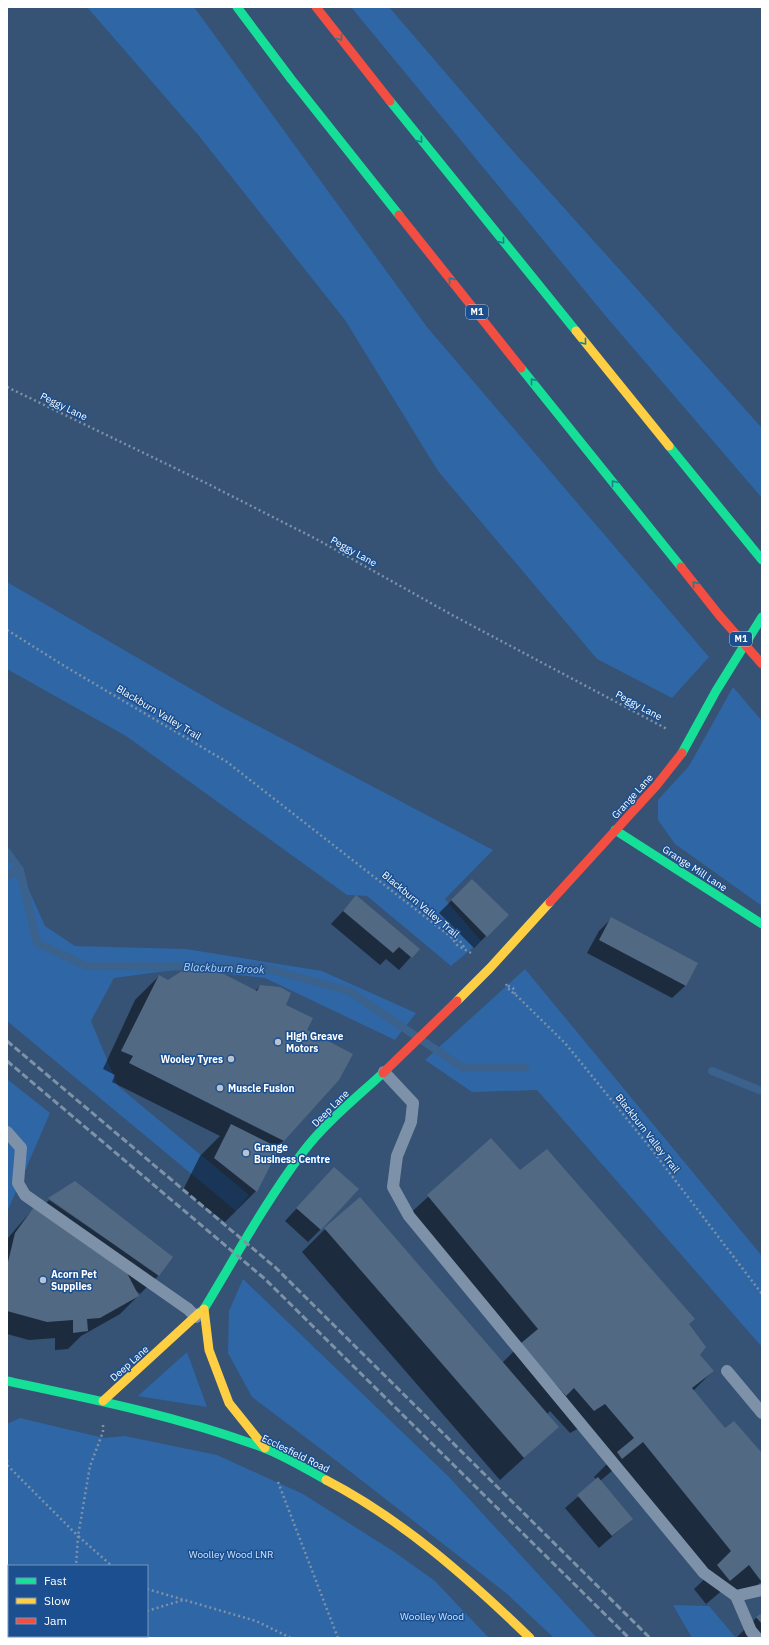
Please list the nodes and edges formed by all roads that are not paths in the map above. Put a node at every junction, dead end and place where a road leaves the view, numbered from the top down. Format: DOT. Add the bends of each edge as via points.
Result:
graph roads {
  1 [pos="237,7"];
  2 [pos="316,7"];
  3 [pos="759,558"];
  4 [pos="762,617"];
  5 [pos="762,664"];
  6 [pos="615,830"];
  7 [pos="762,924"];
  8 [pos="490,968"];
  9 [pos="384,1072"];
  10 [pos="7,1132"];
  11 [pos="200,1313"];
  12 [pos="727,1371"];
  13 [pos="7,1381"];
  14 [pos="103,1400"];
  15 [pos="762,1413"];
  16 [pos="265,1448"];
  17 [pos="762,1590"];
  18 [pos="736,1596"];
  19 [pos="530,1638"];
  20 [pos="757,1638"];
  5 -- 1 [label="main road, M1, one-way" via="296,85"];
  2 -- 3 [label="main road, one-way" via="420,140"];
  4 -- 6 [label="main road, Grange Lane" via="683,751 656,786"];
  6 -- 7 [label="main road, Grange Mill Lane"];
  6 -- 8 [label="main road, Grange Lane"];
  8 -- 9 [label="main road, Deep Lane"];
  9 -- 11 [label="main road, Deep Lane" via="334,1118 304,1151 274,1194"];
  9 -- 18 [label="lane" via="413,1103 411,1122 397,1156 392,1187 409,1216 704,1573"];
  10 -- 11 [label="lane" via="21,1148 18,1183 25,1195 188,1309"];
  11 -- 14 [label="main road, Deep Lane"];
  11 -- 16 [label="main road" via="209,1350 229,1403"];
  12 -- 15 [label="lane"];
  13 -- 14 [label="main road, Ecclesfield Road"];
  14 -- 16 [label="main road, Ecclesfield Road"];
  16 -- 19 [label="main road, Ecclesfield Road" via="359,1497 428,1546"];
  17 -- 18 [label="lane"];
  18 -- 20 [label="lane" via="751,1631"];
}
